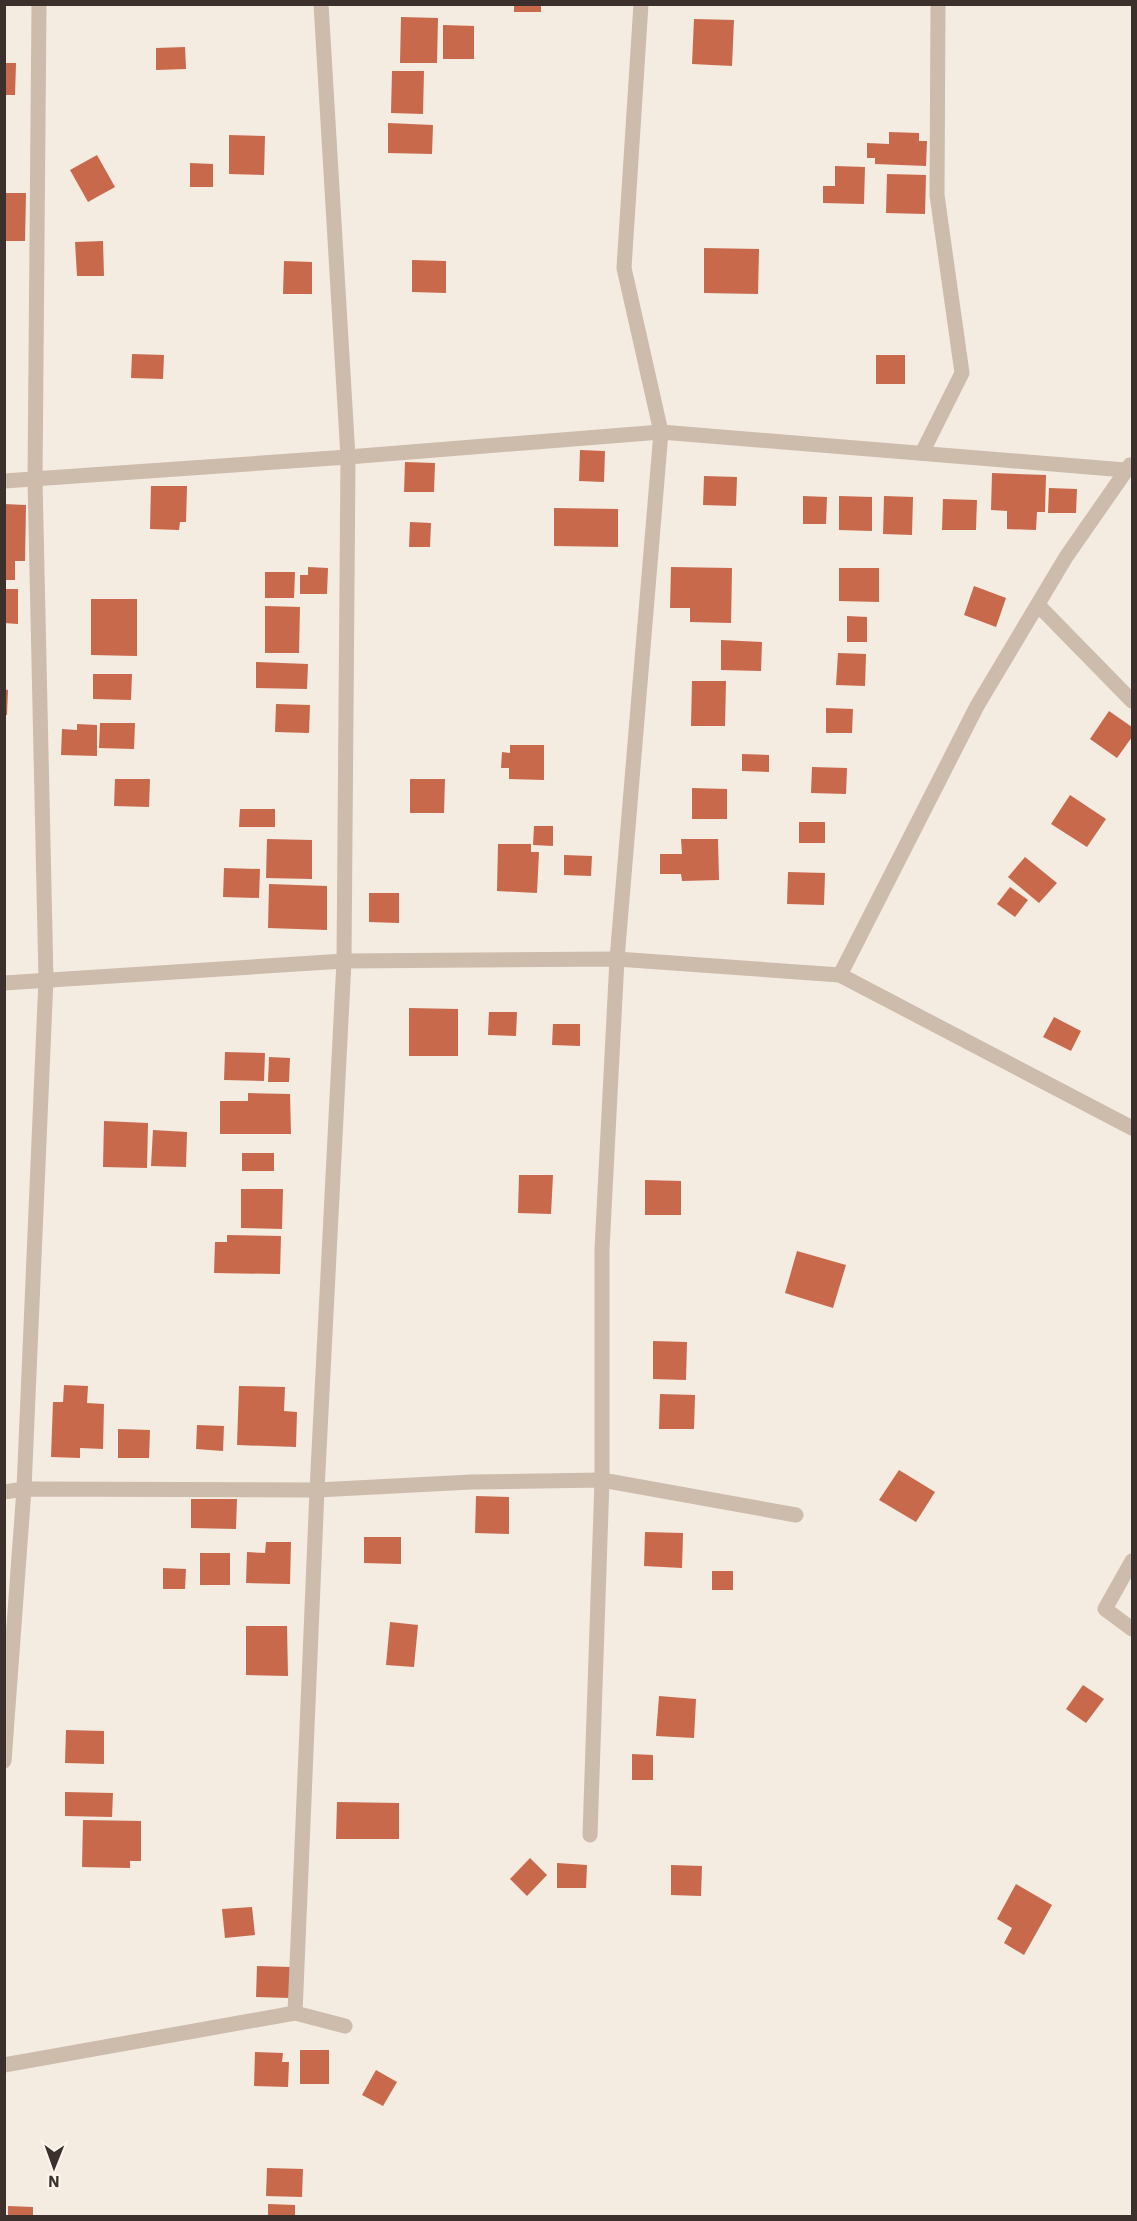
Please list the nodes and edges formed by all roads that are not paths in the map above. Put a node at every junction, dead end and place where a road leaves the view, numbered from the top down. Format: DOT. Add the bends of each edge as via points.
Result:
graph roads {
  1 [pos="39,4"];
  2 [pos="321,4"];
  3 [pos="641,4"];
  4 [pos="938,4"];
  5 [pos="661,432"];
  6 [pos="922,453"];
  7 [pos="348,458"];
  8 [pos="1129,466"];
  9 [pos="35,480"];
  10 [pos="4,481"];
  11 [pos="1038,605"];
  12 [pos="1132,701"];
  13 [pos="617,959"];
  14 [pos="344,961"];
  15 [pos="840,975"];
  16 [pos="46,980"];
  17 [pos="4,983"];
  18 [pos="1132,1128"];
  19 [pos="602,1480"];
  20 [pos="24,1489"];
  21 [pos="317,1490"];
  22 [pos="4,1492"];
  23 [pos="796,1515"];
  24 [pos="1132,1561"];
  25 [pos="1132,1629"];
  26 [pos="4,1761"];
  27 [pos="590,1835"];
  28 [pos="296,2013"];
  29 [pos="345,2026"];
  30 [pos="4,2065"];
  1 -- 9 [label="street"];
  2 -- 7 [label="street"];
  3 -- 5 [label="street" via="624,268"];
  4 -- 6 [label="street" via="937,195 962,374"];
  5 -- 6 [label="street"];
  5 -- 7 [label="street"];
  5 -- 13 [label="street"];
  6 -- 8 [label="street"];
  7 -- 9 [label="street"];
  7 -- 14 [label="street"];
  8 -- 11 [label="street"];
  9 -- 10 [label="street"];
  9 -- 16 [label="street"];
  11 -- 12 [label="street"];
  11 -- 15 [label="street" via="977,706"];
  13 -- 14 [label="street"];
  13 -- 15 [label="street"];
  13 -- 19 [label="street" via="602,1249"];
  14 -- 16 [label="street"];
  14 -- 21 [label="street"];
  15 -- 18 [label="street"];
  16 -- 17 [label="street"];
  16 -- 20 [label="street"];
  19 -- 21 [label="street"];
  19 -- 23 [label="street"];
  19 -- 27 [label="street"];
  20 -- 21 [label="street"];
  20 -- 22 [label="street"];
  20 -- 26 [label="street"];
  21 -- 28 [label="street"];
  24 -- 25 [label="street" via="1105,1609"];
  28 -- 29 [label="street"];
  28 -- 30 [label="street"];
}
